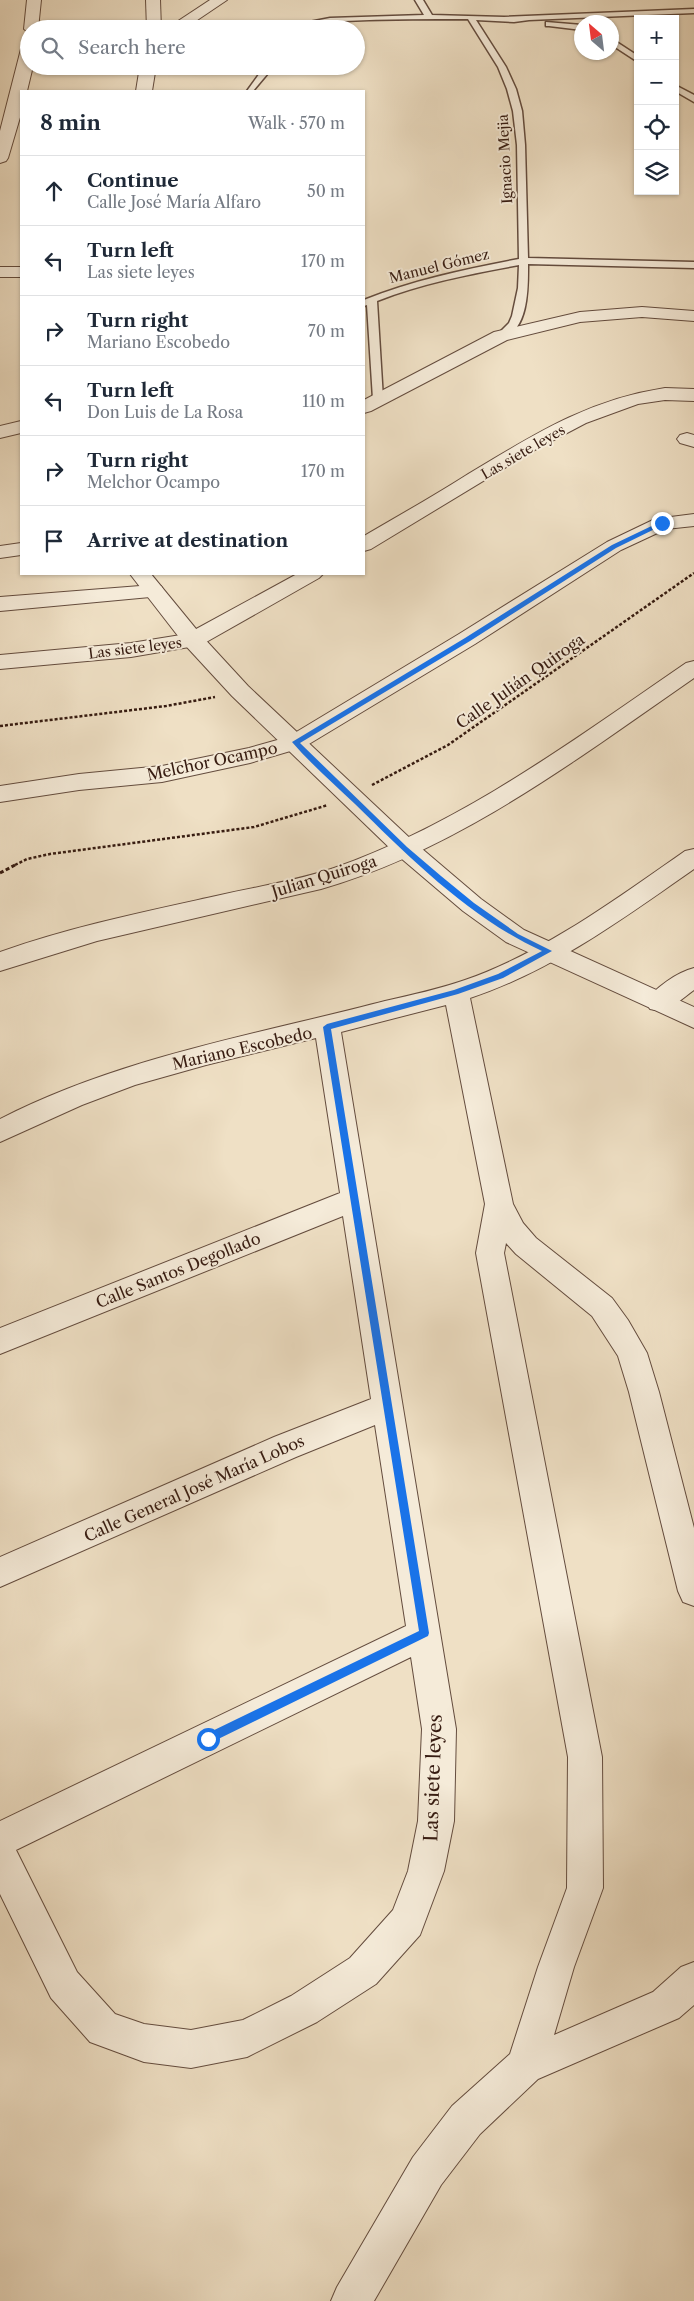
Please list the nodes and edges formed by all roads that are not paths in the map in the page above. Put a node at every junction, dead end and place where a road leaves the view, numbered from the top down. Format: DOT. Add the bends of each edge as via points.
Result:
graph roads {
  1 [pos="34,0"];
  2 [pos="153,0"];
  3 [pos="220,0"];
  4 [pos="419,0"];
  5 [pos="694,10"];
  6 [pos="470,17"];
  7 [pos="430,18"];
  8 [pos="505,19"];
  9 [pos="32,20"];
  10 [pos="154,20"];
  11 [pos="188,20"];
  12 [pos="352,20"];
  13 [pos="574,27"];
  14 [pos="619,45"];
  15 [pos="634,57"];
  16 [pos="24,75"];
  17 [pos="147,75"];
  18 [pos="262,75"];
  19 [pos="21,90"];
  20 [pos="144,90"];
  21 [pos="250,90"];
  22 [pos="679,90"];
  23 [pos="694,99"];
  24 [pos="0,102"];
  25 [pos="19,102"];
  26 [pos="0,158"];
  27 [pos="523,261"];
  28 [pos="694,266"];
  29 [pos="0,272"];
  30 [pos="20,272"];
  31 [pos="368,302"];
  32 [pos="694,316"];
  33 [pos="501,336"];
  34 [pos="694,395"];
  35 [pos="371,403"];
  36 [pos="20,427"];
  37 [pos="0,432"];
  38 [pos="694,520"];
  39 [pos="365,544"];
  40 [pos="20,549"];
  41 [pos="0,552"];
  42 [pos="310,575"];
  43 [pos="146,583"];
  44 [pos="0,604"];
  45 [pos="193,640"];
  46 [pos="0,662"];
  47 [pos="694,668"];
  48 [pos="296,742"];
  49 [pos="0,794"];
  50 [pos="405,848"];
  51 [pos="694,857"];
  52 [pos="549,951"];
  53 [pos="0,962"];
  54 [pos="694,977"];
  55 [pos="456,992"];
  56 [pos="659,1002"];
  57 [pos="694,1018"];
  58 [pos="327,1027"];
  59 [pos="0,1131"];
  60 [pos="355,1199"];
  61 [pos="499,1204"];
  62 [pos="0,1341"];
  63 [pos="389,1406"];
  64 [pos="0,1572"];
  65 [pos="694,1591"];
  66 [pos="425,1633"];
  67 [pos="0,1839"];
  68 [pos="0,1856"];
  69 [pos="694,1980"];
  70 [pos="525,2066"];
  71 [pos="351,2301"];
  1 -- 9 [label="street"];
  2 -- 10 [label="street"];
  3 -- 11 [label="street"];
  4 -- 7 [label="lane"];
  5 -- 8 [label="lane" via="646,15 549,15"];
  6 -- 7 [label="lane"];
  6 -- 8 [label="lane"];
  6 -- 27 [label="lane, Ignacio Mejia" via="493,48 515,100 520,127"];
  7 -- 12 [label="lane"];
  8 -- 13 [label="lane"];
  14 -- 15 [label="lane"];
  16 -- 19 [label="street"];
  17 -- 20 [label="street"];
  18 -- 21 [label="lane"];
  22 -- 23 [label="lane"];
  24 -- 25 [label="street"];
  25 -- 26 [label="street"];
  27 -- 28 [label="lane, Manuel Gómez"];
  27 -- 31 [label="lane, Manuel Gómez" via="412,285"];
  27 -- 33 [label="lane, Ignacio Mejia" via="518,315 512,327"];
  29 -- 30 [label="street"];
  31 -- 35 [label="lane"];
  32 -- 33 [label="street" via="642,312 580,317"];
  33 -- 35 [label="street"];
  34 -- 39 [label="street, Las siete leyes" via="638,398 585,416"];
  36 -- 37 [label="street"];
  38 -- 48 [label="street, Melchor Ocampo" via="662,523 614,546"];
  40 -- 41 [label="street"];
  42 -- 45 [label="street, Las siete leyes"];
  43 -- 44 [label="street"];
  43 -- 45 [label="street"];
  45 -- 46 [label="street, Las siete leyes" via="132,650"];
  45 -- 48 [label="street" via="240,691"];
  47 -- 50 [label="street, Julian Quiroga" via="560,762"];
  48 -- 49 [label="street, Melchor Ocampo" via="162,774"];
  48 -- 50 [label="street"];
  50 -- 52 [label="street" via="472,905 515,936"];
  50 -- 53 [label="street, Julian Quiroga" via="354,870 228,903 88,933"];
  51 -- 52 [label="street, Mariano Escobedo"];
  52 -- 55 [label="street, Mariano Escobedo" via="501,976"];
  52 -- 56 [label="street"];
  54 -- 56 [label="street"];
  55 -- 58 [label="street, Mariano Escobedo"];
  55 -- 61 [label="street"];
  56 -- 57 [label="street"];
  58 -- 59 [label="street, Mariano Escobedo" via="148,1070 77,1095"];
  58 -- 60 [label="street, Las siete leyes"];
  60 -- 62 [label="street, Calle Santos Degollado"];
  60 -- 63 [label="street, Las siete leyes"];
  61 -- 65 [label="street" via="526,1246 602,1307 632,1353"];
  61 -- 70 [label="street" via="490,1253 585,1757 585,1888"];
  63 -- 64 [label="street, Calle General José María Lobos" via="285,1447"];
  63 -- 66 [label="street, Las siete leyes"];
  66 -- 67 [label="street"];
  66 -- 68 [label="street, Las siete leyes" via="439,1729 436,1821 426,1871 407,1922 363,1971 304,2009 247,2038 191,2049 144,2043 103,2029 64,1986"];
  69 -- 70 [label="street" via="666,2005"];
  70 -- 71 [label="street" via="466,2120 428,2171"];
}
